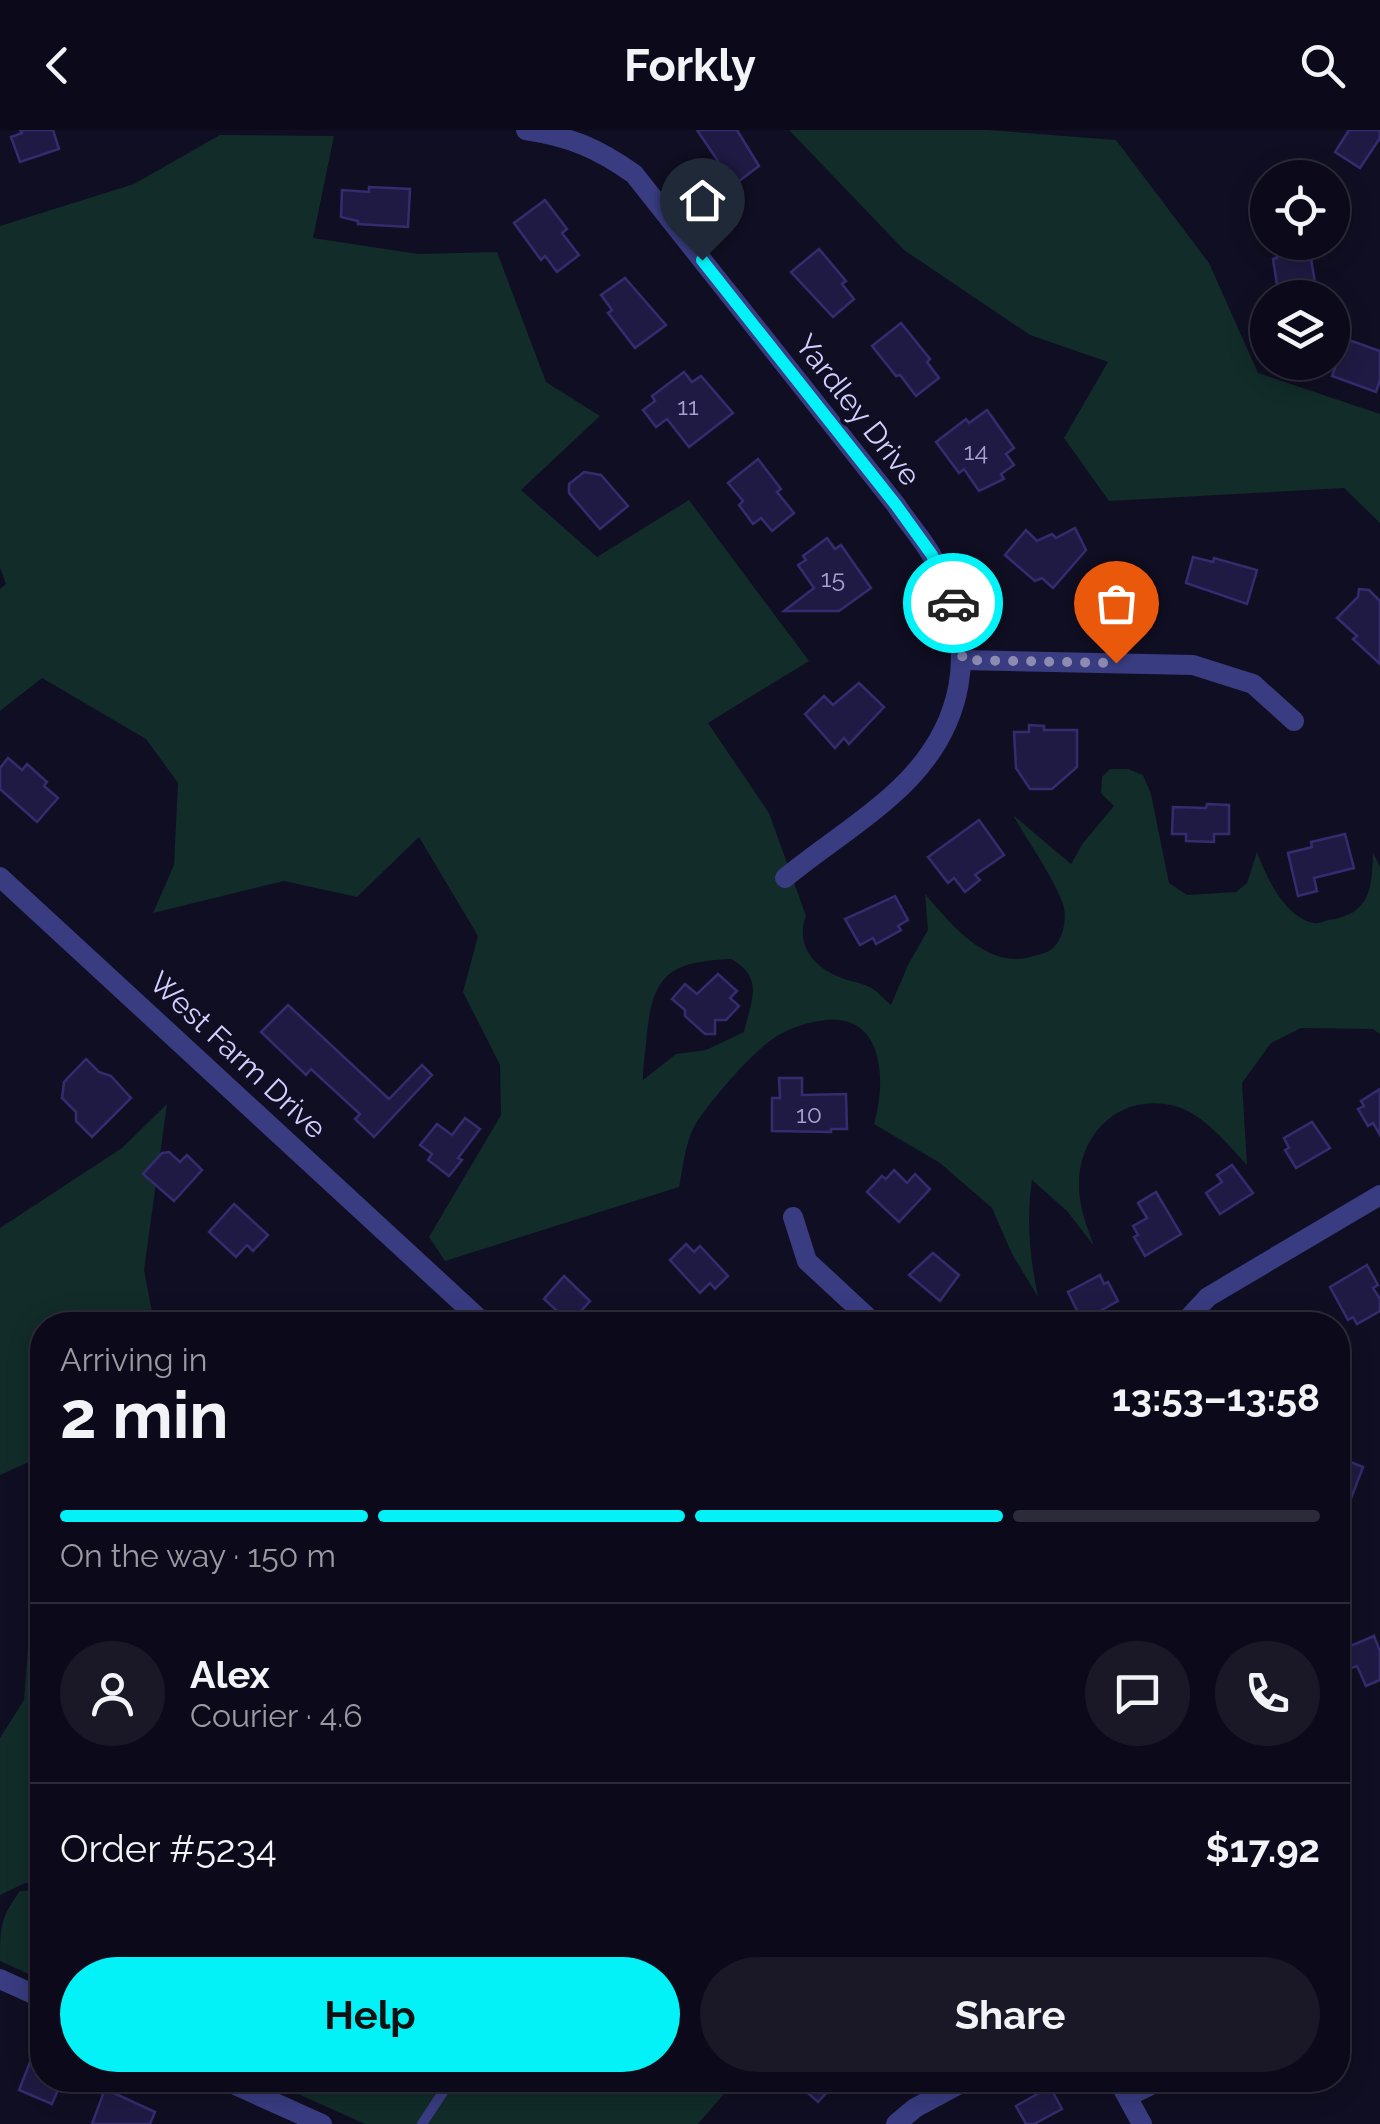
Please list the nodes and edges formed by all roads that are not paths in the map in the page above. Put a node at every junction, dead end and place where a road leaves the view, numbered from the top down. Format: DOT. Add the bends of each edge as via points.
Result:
graph roads {
  1 [pos="526,130"];
  2 [pos="565,133"];
  3 [pos="963,660"];
  4 [pos="1294,721"];
  5 [pos="0,877"];
  6 [pos="785,878"];
  7 [pos="1380,1195"];
  8 [pos="792,1217"];
  9 [pos="472,1312"];
  10 [pos="862,1312"];
  11 [pos="1194,1312"];
  12 [pos="0,1979"];
  13 [pos="30,1993"];
  14 [pos="251,2092"];
  15 [pos="443,2092"];
  16 [pos="944,2092"];
  17 [pos="1125,2092"];
  18 [pos="1148,2092"];
  19 [pos="1130,2101"];
  20 [pos="322,2124"];
  21 [pos="422,2124"];
  22 [pos="896,2124"];
  23 [pos="1142,2124"];
  1 -- 2 [label="street, Yardley Drive"];
  2 -- 3 [label="street, Yardley Drive" via="634,174 896,505 932,555 953,604"];
  3 -- 4 [label="street" via="1193,664 1253,684"];
  3 -- 6 [label="street, Yardley Drive" via="948,723 924,763 890,798"];
  5 -- 9 [label="street, West Farm Drive"];
  7 -- 11 [label="street" via="1208,1297"];
  8 -- 10 [label="street" via="807,1262"];
  12 -- 13 [label="street"];
  14 -- 20 [label="street"];
  15 -- 21 [label="lane"];
  16 -- 22 [label="street"];
  17 -- 19 [label="street"];
  18 -- 19 [label="lane"];
  19 -- 23 [label="street"];
}
